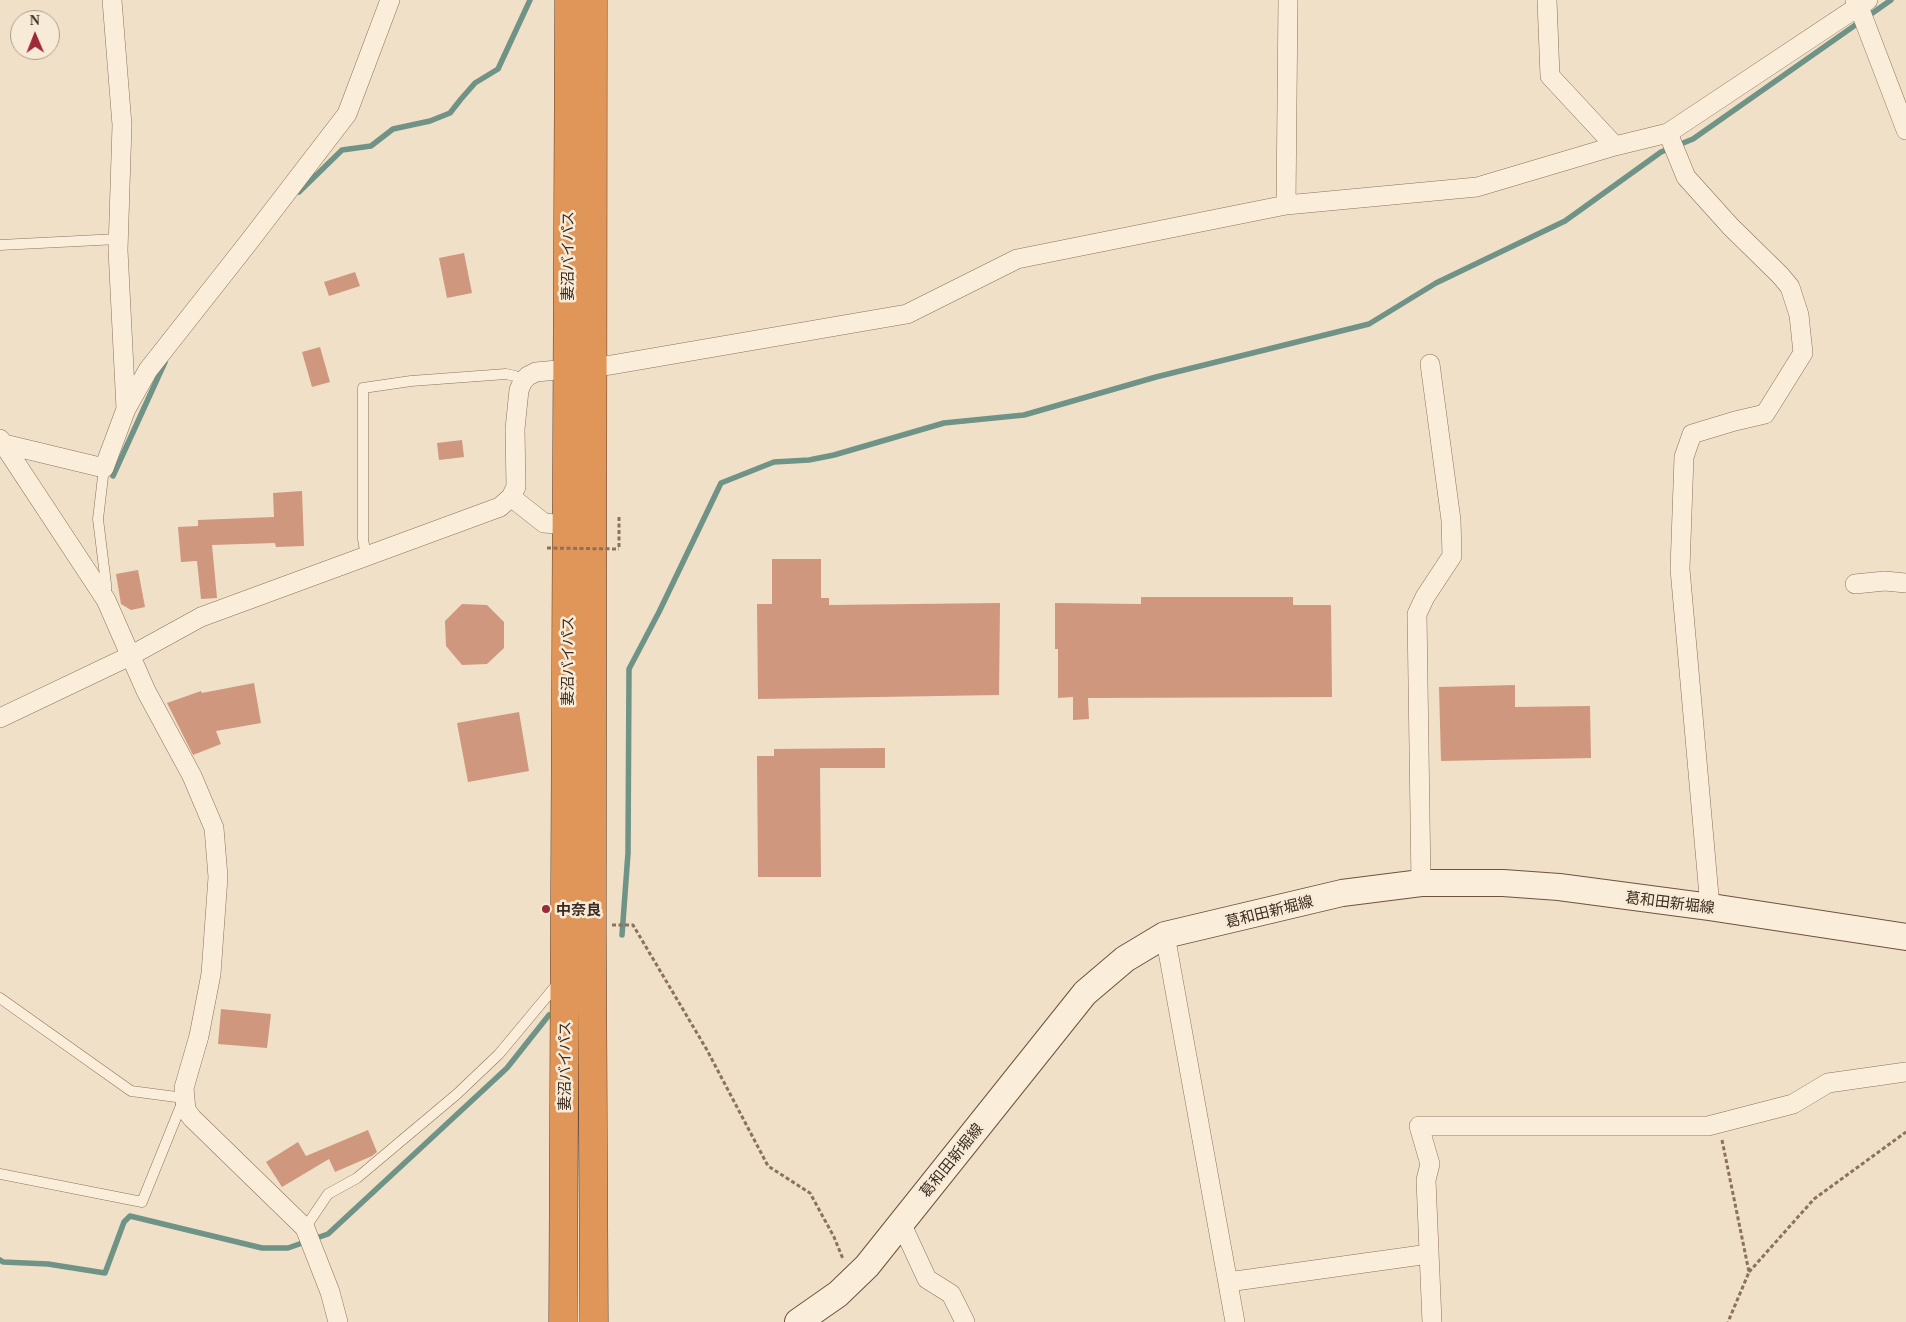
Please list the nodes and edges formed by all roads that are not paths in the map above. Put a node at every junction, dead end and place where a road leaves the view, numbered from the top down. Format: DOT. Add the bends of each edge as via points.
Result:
graph roads {
  1 [pos="112,0"];
  2 [pos="390,0"];
  3 [pos="569,0"];
  4 [pos="594,0"];
  5 [pos="1288,0"];
  6 [pos="1547,0"];
  7 [pos="1860,2"];
  8 [pos="1906,130"];
  9 [pos="1668,133"];
  10 [pos="1615,146"];
  11 [pos="1286,205"];
  12 [pos="118,239"];
  13 [pos="0,245"];
  14 [pos="1430,364"];
  15 [pos="580,368"];
  16 [pos="523,381"];
  17 [pos="126,409"];
  18 [pos="1,442"];
  19 [pos="104,468"];
  20 [pos="511,498"];
  21 [pos="567,525"];
  22 [pos="366,556"];
  23 [pos="1906,583"];
  24 [pos="1855,584"];
  25 [pos="106,600"];
  26 [pos="130,656"];
  27 [pos="0,718"];
  28 [pos="1421,883"];
  29 [pos="1710,907"];
  30 [pos="1166,935"];
  31 [pos="1906,937"];
  32 [pos="565,975"];
  33 [pos="0,998"];
  34 [pos="1906,1072"];
  35 [pos="184,1098"];
  36 [pos="0,1174"];
  37 [pos="901,1223"];
  38 [pos="305,1228"];
  39 [pos="1429,1254"];
  40 [pos="1228,1282"];
  41 [pos="802,1321"];
  42 [pos="338,1322"];
  43 [pos="563,1322"];
  44 [pos="594,1322"];
  45 [pos="965,1322"];
  46 [pos="1235,1322"];
  47 [pos="1432,1322"];
  1 -- 12 [label="street" via="122,125"];
  2 -- 17 [label="street" via="347,114 148,370"];
  3 -- 15 [label="highway, 妻沼バイパス"];
  4 -- 15 [label="highway, 妻沼バイパス"];
  5 -- 11 [label="street"];
  6 -- 10 [label="street" via="1550,76"];
  7 -- 8 [label="street"];
  7 -- 9 [label="street"];
  9 -- 10 [label="street"];
  9 -- 29 [label="street" via="1686,177 1790,287 1799,315 1804,353 1765,414 1692,434 1684,457 1680,569"];
  10 -- 11 [label="street" via="1478,187"];
  11 -- 15 [label="street" via="1017,259 907,314"];
  12 -- 13 [label="lane"];
  12 -- 17 [label="street"];
  14 -- 28 [label="street" via="1451,520 1452,556 1417,614"];
  15 -- 16 [label="street" via="536,372"];
  15 -- 21 [label="highway, 妻沼バイパス"];
  15 -- 44 [label="highway, 妻沼バイパス" via="592,925"];
  16 -- 20 [label="street" via="514,429 516,487"];
  16 -- 22 [label="lane" via="506,374 363,388 363,539"];
  17 -- 19 [label="street"];
  18 -- 19 [label="street"];
  18 -- 25 [label="street"];
  19 -- 25 [label="lane" via="98,519"];
  20 -- 21 [label="street" via="544,523"];
  20 -- 22 [label="street" via="500,507"];
  21 -- 32 [label="highway, 妻沼バイパス"];
  22 -- 26 [label="street" via="201,617"];
  23 -- 24 [label="street"];
  25 -- 26 [label="street"];
  26 -- 27 [label="street"];
  26 -- 35 [label="street" via="192,776 214,828 218,877 212,974"];
  28 -- 29 [label="main road, 葛和田新堀線" via="1559,887"];
  28 -- 30 [label="main road, 葛和田新堀線" via="1342,893"];
  29 -- 31 [label="main road, 葛和田新堀線"];
  30 -- 37 [label="main road, 葛和田新堀線" via="1125,959 1085,993"];
  30 -- 40 [label="street"];
  32 -- 38 [label="lane" via="500,1054 357,1178 328,1194"];
  32 -- 43 [label="highway, 妻沼バイパス"];
  33 -- 35 [label="lane" via="131,1091"];
  34 -- 39 [label="street" via="1828,1082 1793,1104 1708,1126 1419,1126 1430,1164 1426,1180"];
  35 -- 36 [label="lane" via="142,1202"];
  35 -- 38 [label="street" via="186,1110 192,1118"];
  37 -- 41 [label="main road, 葛和田新堀線" via="867,1266 838,1294"];
  37 -- 45 [label="street" via="928,1279 952,1294"];
  38 -- 42 [label="street"];
  39 -- 40 [label="street"];
  39 -- 47 [label="street"];
  40 -- 46 [label="street"];
}
